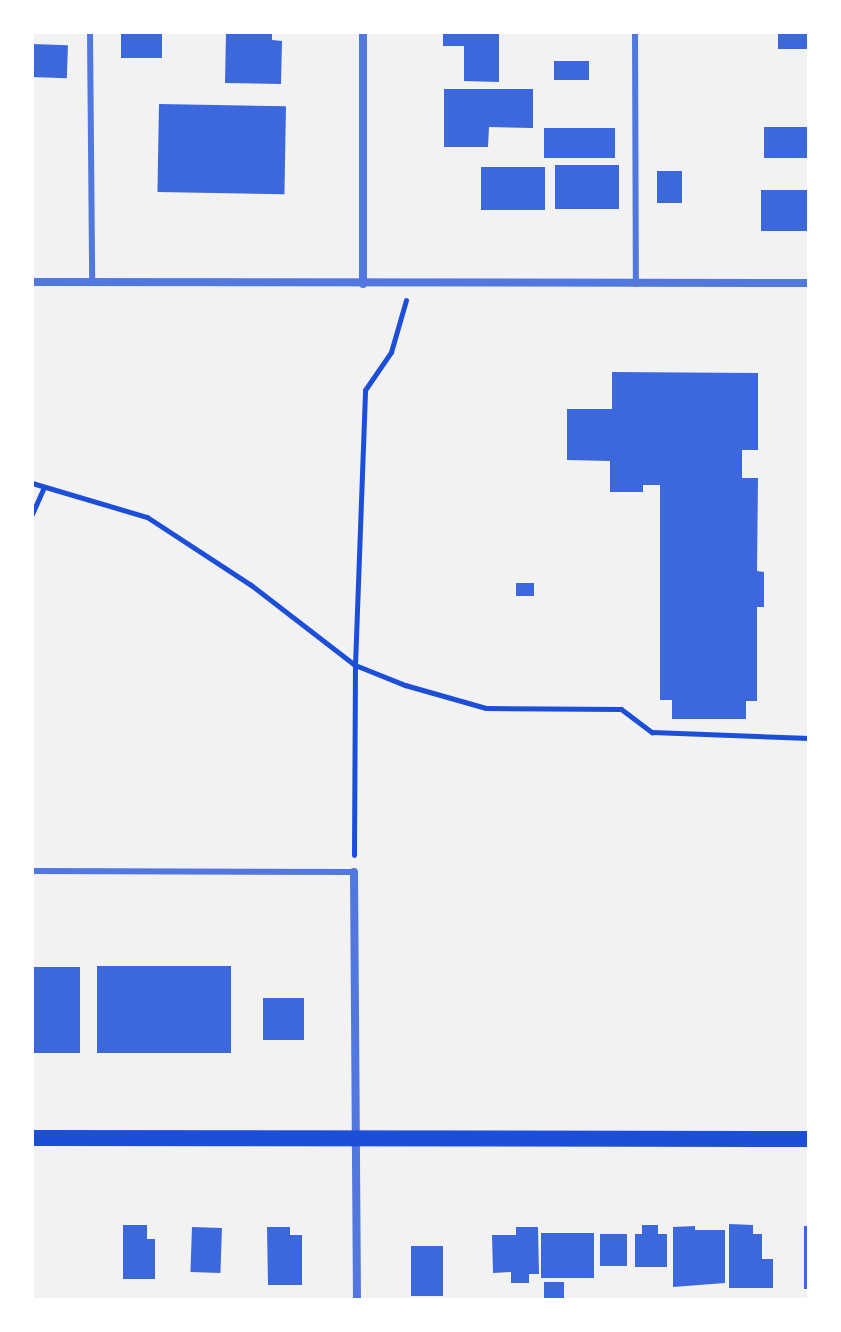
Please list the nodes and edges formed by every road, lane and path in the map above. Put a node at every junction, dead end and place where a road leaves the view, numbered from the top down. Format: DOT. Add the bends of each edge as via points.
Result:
graph roads {
  1 [pos="90,32"];
  2 [pos="363,32"];
  3 [pos="635,32"];
  4 [pos="92,281"];
  5 [pos="32,282"];
  6 [pos="809,283"];
  7 [pos="363,284"];
  8 [pos="636,284"];
  9 [pos="406,285"];
  10 [pos="32,483"];
  11 [pos="43,489"];
  12 [pos="32,514"];
  13 [pos="355,665"];
  14 [pos="809,738"];
  15 [pos="32,871"];
  16 [pos="354,872"];
  17 [pos="357,1137"];
  18 [pos="32,1138"];
  19 [pos="809,1139"];
  20 [pos="357,1300"];
  1 -- 4 [label="lane"];
  2 -- 7 [label="street"];
  3 -- 8 [label="lane"];
  4 -- 5 [label="street"];
  4 -- 7 [label="street"];
  6 -- 8 [label="street"];
  7 -- 9 [label="street"];
  8 -- 9 [label="street"];
  9 -- 13 [label="path" via="406,308 391,352 365,390"];
  10 -- 11 [label="path"];
  11 -- 12 [label="path"];
  11 -- 13 [label="path" via="147,517 251,585"];
  13 -- 14 [label="path" via="486,708 621,709 652,732"];
  13 -- 16 [label="path"];
  15 -- 16 [label="lane"];
  16 -- 17 [label="street"];
  17 -- 18 [label="main road"];
  17 -- 19 [label="main road"];
  17 -- 20 [label="street"];
}
